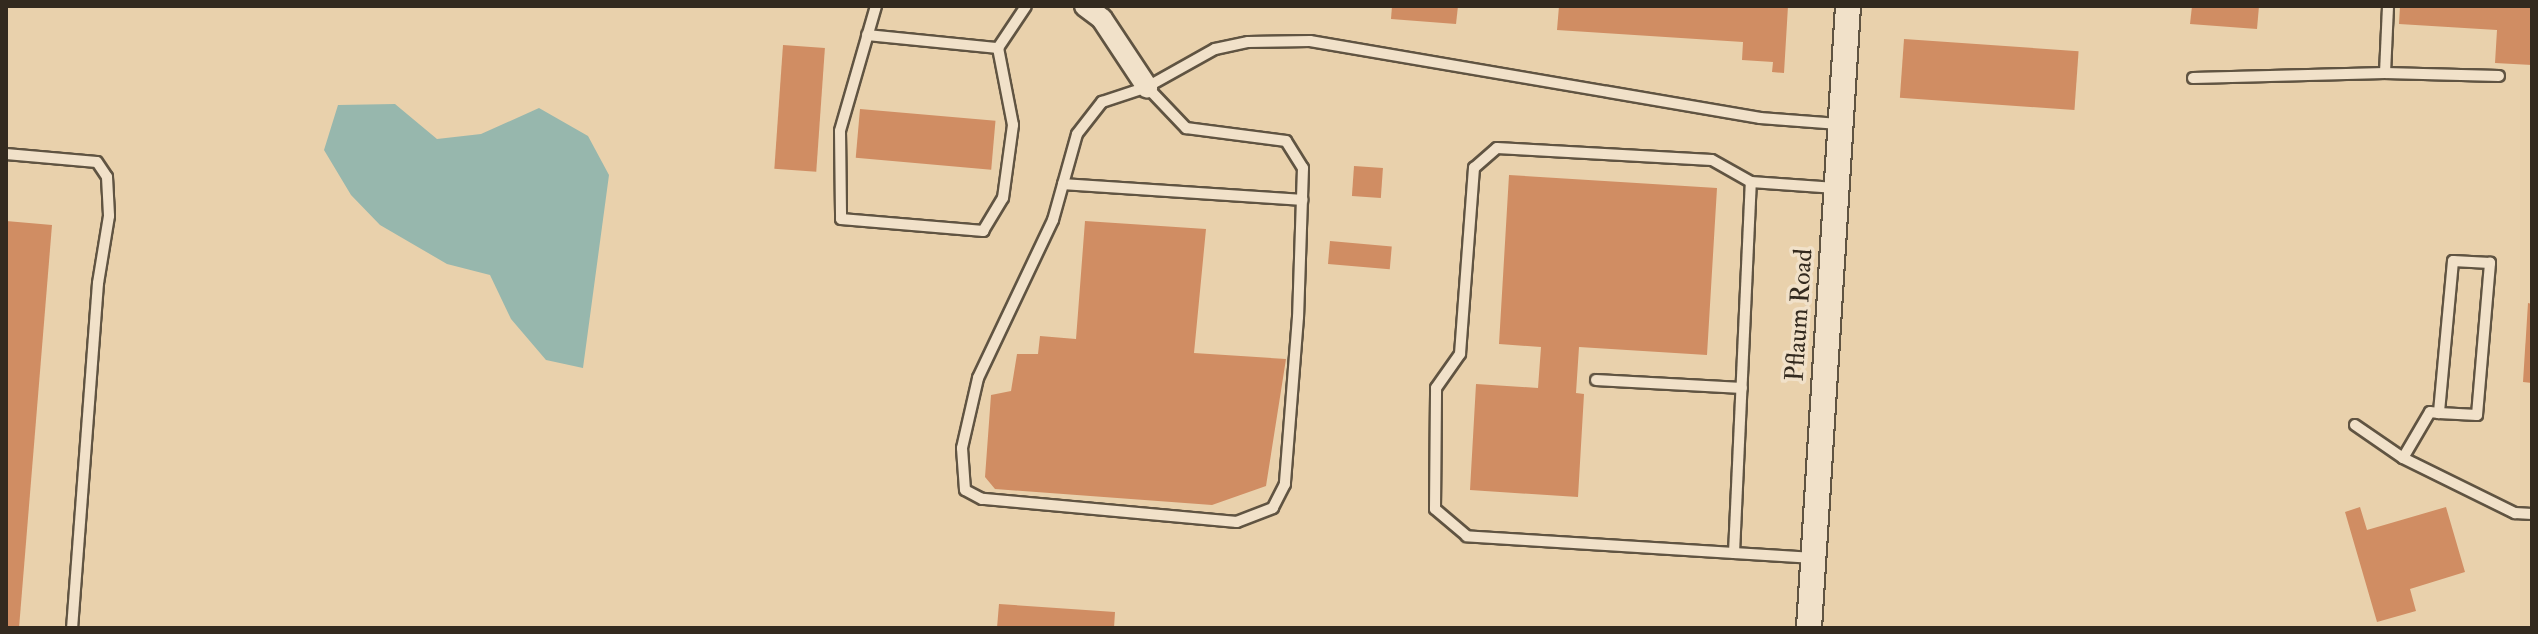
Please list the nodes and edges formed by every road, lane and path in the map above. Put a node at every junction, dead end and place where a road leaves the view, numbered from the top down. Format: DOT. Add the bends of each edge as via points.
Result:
graph roads {
  1 [pos="876,6"];
  2 [pos="1026,6"];
  3 [pos="1085,6"];
  4 [pos="1848,6"];
  5 [pos="2388,6"];
  6 [pos="867,35"];
  7 [pos="998,48"];
  8 [pos="2385,73"];
  9 [pos="2499,76"];
  10 [pos="2193,78"];
  11 [pos="1147,87"];
  12 [pos="1840,124"];
  13 [pos="6,154"];
  14 [pos="1751,182"];
  15 [pos="1063,184"];
  16 [pos="1836,188"];
  17 [pos="1302,200"];
  18 [pos="1596,380"];
  19 [pos="1742,388"];
  20 [pos="2439,413"];
  21 [pos="2355,425"];
  22 [pos="2403,458"];
  23 [pos="2532,514"];
  24 [pos="1734,553"];
  25 [pos="1813,558"];
  26 [pos="72,628"];
  27 [pos="1809,628"];
  1 -- 6 [label="lane"];
  2 -- 7 [label="lane"];
  3 -- 11 [label="street" via="1102,19"];
  4 -- 12 [label="street, Pflaum Road"];
  5 -- 8 [label="lane"];
  6 -- 7 [label="lane"];
  6 -- 7 [label="lane" via="840,131 841,219 983,231 1003,198 1013,125"];
  8 -- 9 [label="lane"];
  8 -- 10 [label="lane"];
  11 -- 12 [label="lane" via="1215,49 1248,42 1310,41 1760,118"];
  11 -- 15 [label="lane" via="1102,102 1077,134"];
  11 -- 17 [label="lane" via="1186,128 1286,141 1303,168"];
  12 -- 16 [label="street, Pflaum Road"];
  13 -- 26 [label="lane" via="97,162 107,177 109,216 98,283"];
  14 -- 16 [label="lane"];
  14 -- 19 [label="lane"];
  14 -- 24 [label="lane" via="1712,160 1497,148 1474,168 1460,354 1436,388 1435,509 1467,536"];
  15 -- 17 [label="lane"];
  15 -- 17 [label="lane" via="1029,277 978,378 962,448 965,490 982,499 1237,522 1273,508 1285,484"];
  16 -- 25 [label="street, Pflaum Road"];
  18 -- 19 [label="lane"];
  19 -- 24 [label="lane"];
  20 -- 20 [label="lane" via="2477,415 2490,263 2453,261"];
  20 -- 22 [label="lane" via="2430,412"];
  21 -- 22 [label="lane"];
  22 -- 23 [label="lane" via="2515,513"];
  24 -- 25 [label="lane"];
  25 -- 27 [label="street, Pflaum Road"];
}
